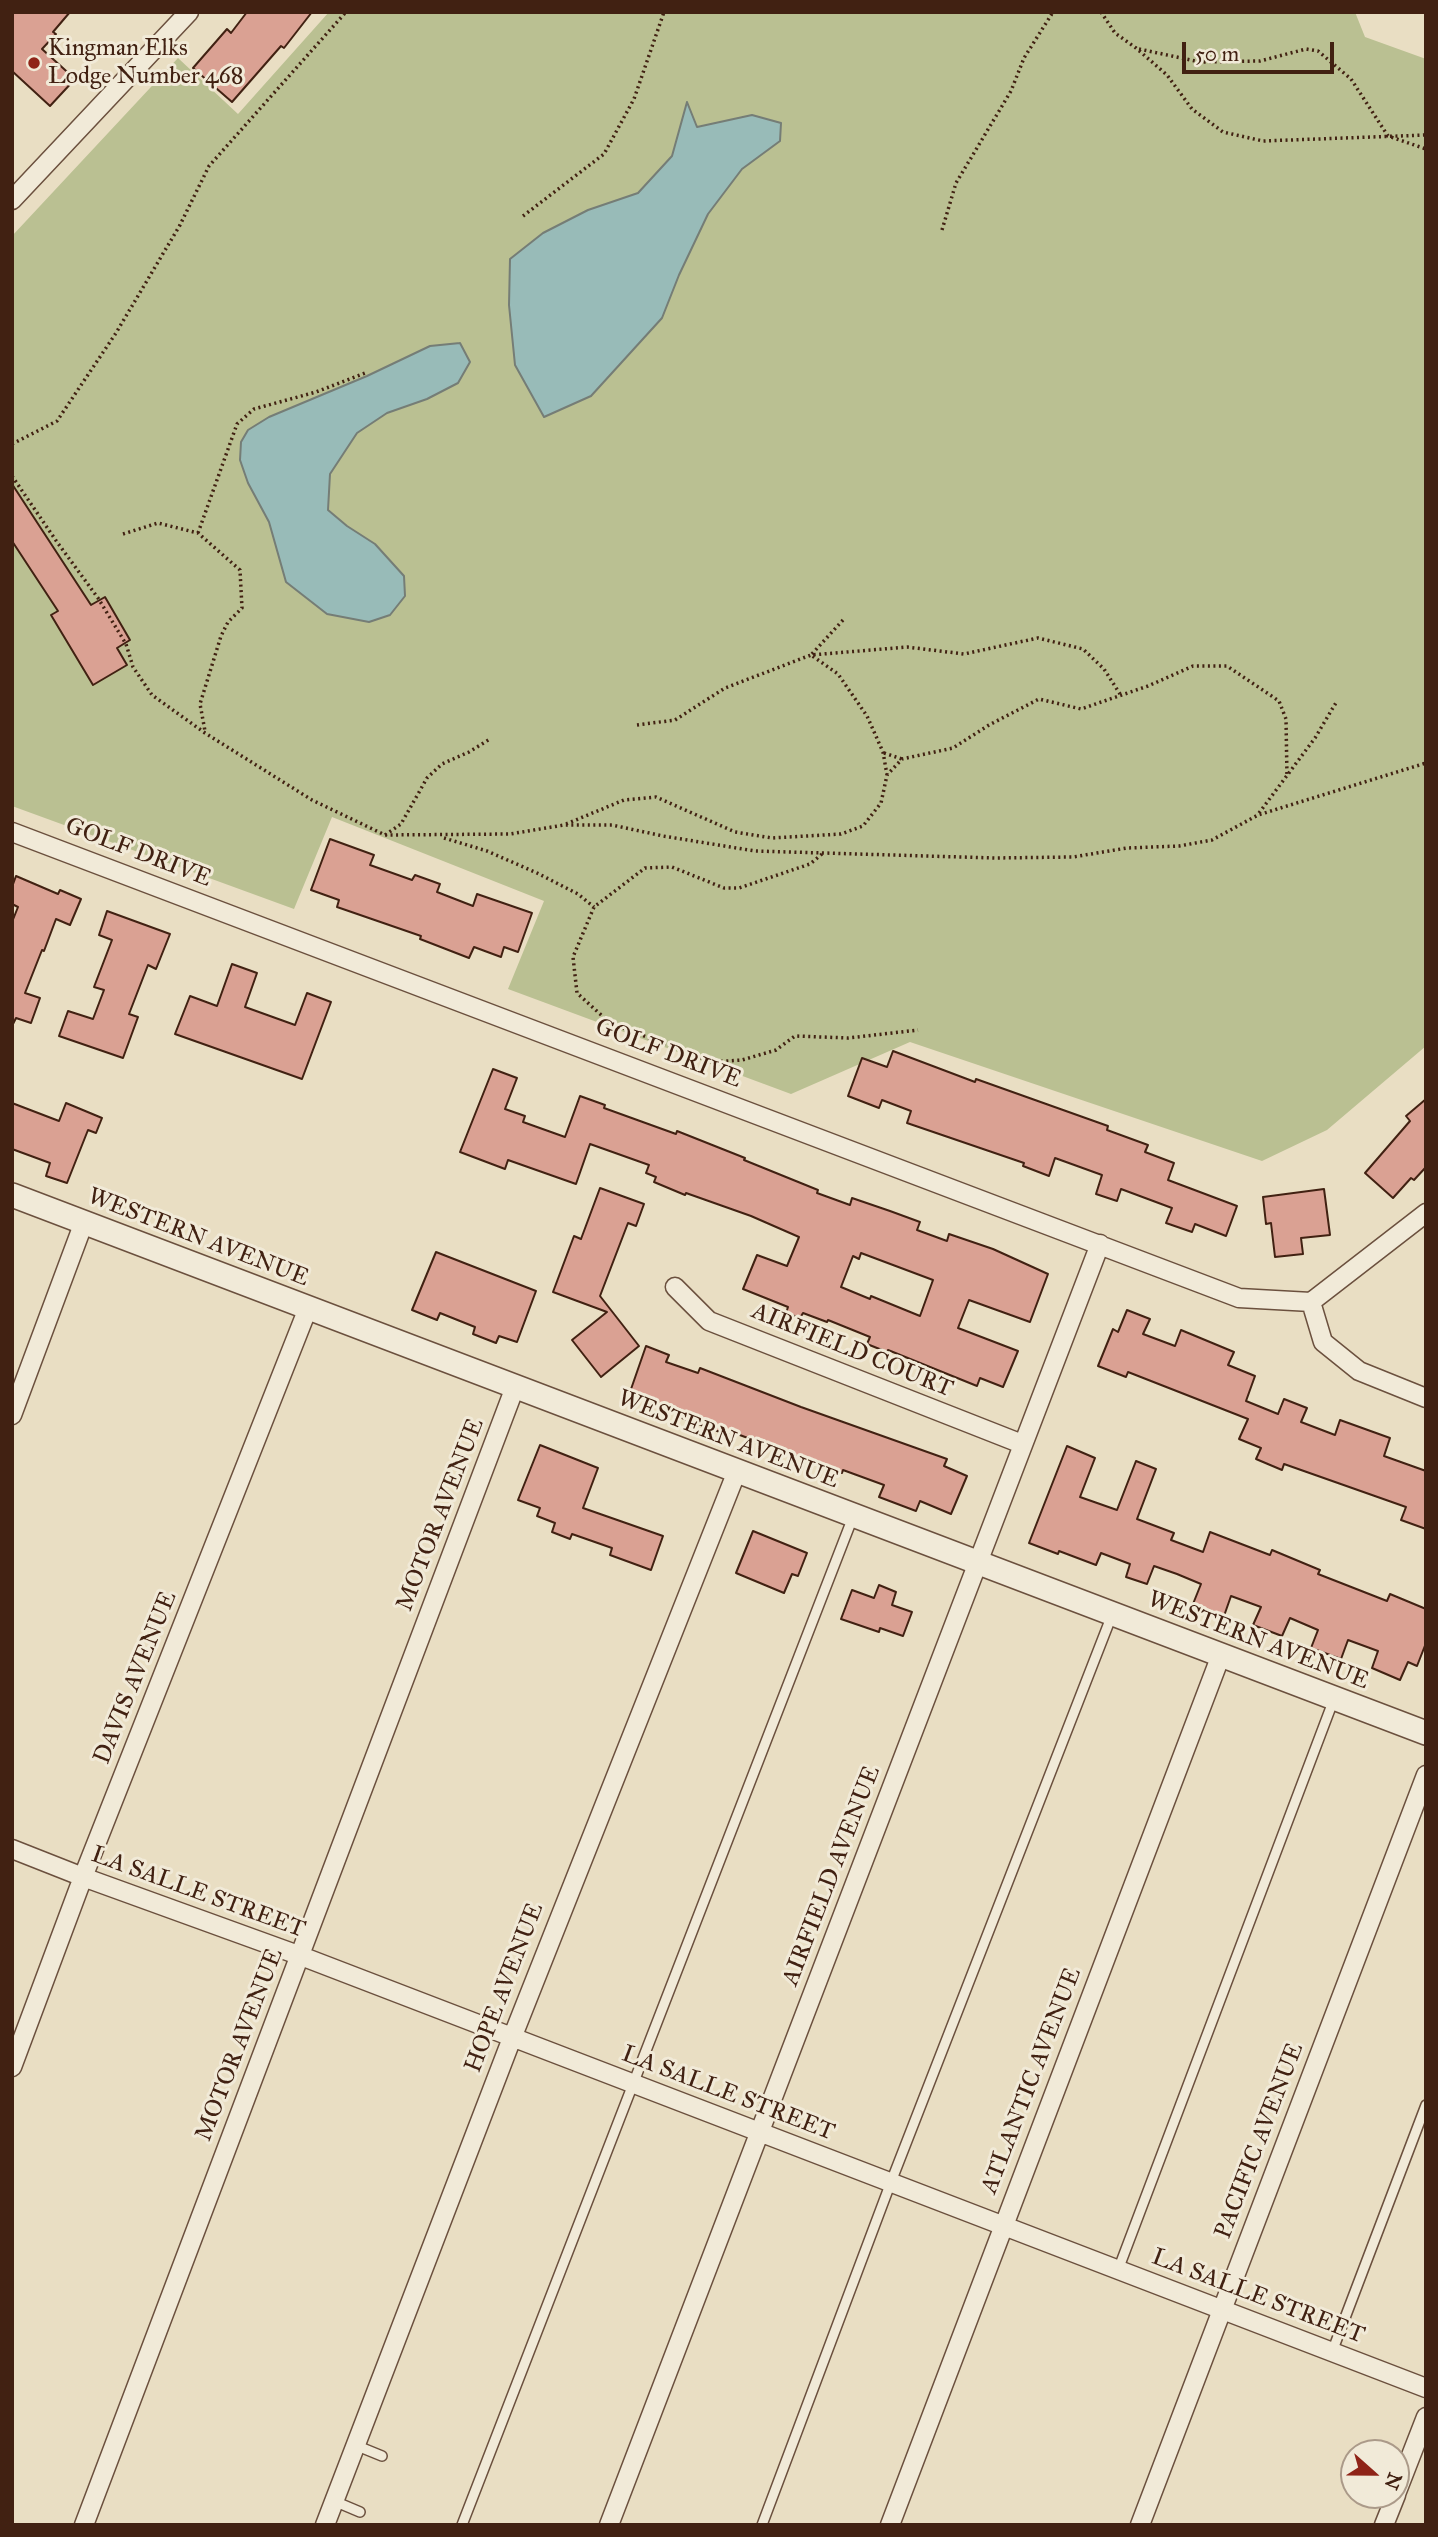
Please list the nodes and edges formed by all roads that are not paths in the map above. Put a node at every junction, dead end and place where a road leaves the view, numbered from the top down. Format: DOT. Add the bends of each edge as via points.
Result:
graph roads {
  1 [pos="189,12"];
  2 [pos="12,200"];
  3 [pos="12,832"];
  4 [pos="12,1195"];
  5 [pos="1426,1213"];
  6 [pos="84,1223"];
  7 [pos="1100,1244"];
  8 [pos="675,1287"];
  9 [pos="1311,1302"];
  10 [pos="308,1308"];
  11 [pos="515,1387"];
  12 [pos="1426,1398"];
  13 [pos="12,1415"];
  14 [pos="1022,1444"];
  15 [pos="737,1471"];
  16 [pos="853,1516"];
  17 [pos="979,1563"];
  18 [pos="1112,1614"];
  19 [pos="1222,1656"];
  20 [pos="1334,1699"];
  21 [pos="1426,1733"];
  22 [pos="1426,1775"];
  23 [pos="12,1849"];
  24 [pos="83,1877"];
  25 [pos="301,1956"];
  26 [pos="512,2038"];
  27 [pos="12,2067"];
  28 [pos="632,2083"];
  29 [pos="1426,2105"];
  30 [pos="760,2131"];
  31 [pos="891,2182"];
  32 [pos="1003,2225"];
  33 [pos="1118,2270"];
  34 [pos="1221,2310"];
  35 [pos="1332,2352"];
  36 [pos="1426,2388"];
  37 [pos="1426,2417"];
  38 [pos="355,2445"];
  39 [pos="382,2456"];
  40 [pos="1410,2459"];
  41 [pos="334,2501"];
  42 [pos="360,2512"];
  43 [pos="84,2525"];
  44 [pos="325,2525"];
  45 [pos="462,2525"];
  46 [pos="609,2525"];
  47 [pos="762,2525"];
  48 [pos="890,2525"];
  49 [pos="1140,2525"];
  1 -- 2 [label="street"];
  3 -- 7 [label="street, GOLF DRIVE"];
  4 -- 6 [label="street, WESTERN AVENUE"];
  5 -- 9 [label="street"];
  6 -- 10 [label="street, WESTERN AVENUE"];
  6 -- 13 [label="street"];
  7 -- 9 [label="street, GOLF DRIVE" via="1240,1298"];
  7 -- 14 [label="street, AIRFIELD AVENUE"];
  8 -- 14 [label="street, AIRFIELD COURT" via="709,1321"];
  9 -- 12 [label="street" via="1323,1342 1359,1371"];
  10 -- 11 [label="street, WESTERN AVENUE"];
  10 -- 24 [label="street, DAVIS AVENUE"];
  11 -- 15 [label="street, WESTERN AVENUE"];
  11 -- 25 [label="street, MOTOR AVENUE"];
  14 -- 17 [label="street, AIRFIELD AVENUE"];
  15 -- 16 [label="street, WESTERN AVENUE"];
  15 -- 26 [label="street, HOPE AVENUE"];
  16 -- 17 [label="street, WESTERN AVENUE"];
  16 -- 28 [label="lane"];
  17 -- 18 [label="street, WESTERN AVENUE"];
  17 -- 30 [label="street, AIRFIELD AVENUE"];
  18 -- 19 [label="street, WESTERN AVENUE"];
  18 -- 31 [label="lane"];
  19 -- 20 [label="street, WESTERN AVENUE"];
  19 -- 32 [label="street, ATLANTIC AVENUE"];
  20 -- 21 [label="street, WESTERN AVENUE"];
  20 -- 33 [label="lane"];
  22 -- 34 [label="street, PACIFIC AVENUE"];
  23 -- 24 [label="street, LA SALLE STREET"];
  24 -- 25 [label="street, LA SALLE STREET"];
  24 -- 27 [label="street, DAVIS AVENUE"];
  25 -- 26 [label="street, LA SALLE STREET"];
  25 -- 43 [label="street, MOTOR AVENUE"];
  26 -- 28 [label="street, LA SALLE STREET"];
  26 -- 38 [label="street, HOPE AVENUE"];
  28 -- 30 [label="street, LA SALLE STREET"];
  28 -- 45 [label="lane"];
  29 -- 35 [label="lane"];
  30 -- 31 [label="street, LA SALLE STREET"];
  30 -- 46 [label="street, AIRFIELD AVENUE"];
  31 -- 32 [label="street, LA SALLE STREET"];
  31 -- 47 [label="lane"];
  32 -- 33 [label="street, LA SALLE STREET"];
  32 -- 48 [label="street, ATLANTIC AVENUE"];
  33 -- 34 [label="street, LA SALLE STREET"];
  34 -- 35 [label="street, LA SALLE STREET"];
  34 -- 49 [label="street, PACIFIC AVENUE"];
  35 -- 36 [label="street, LA SALLE STREET"];
  37 -- 40 [label="street"];
  38 -- 39 [label="lane"];
  38 -- 41 [label="street, HOPE AVENUE"];
  41 -- 42 [label="lane"];
  41 -- 44 [label="street, HOPE AVENUE"];
}
